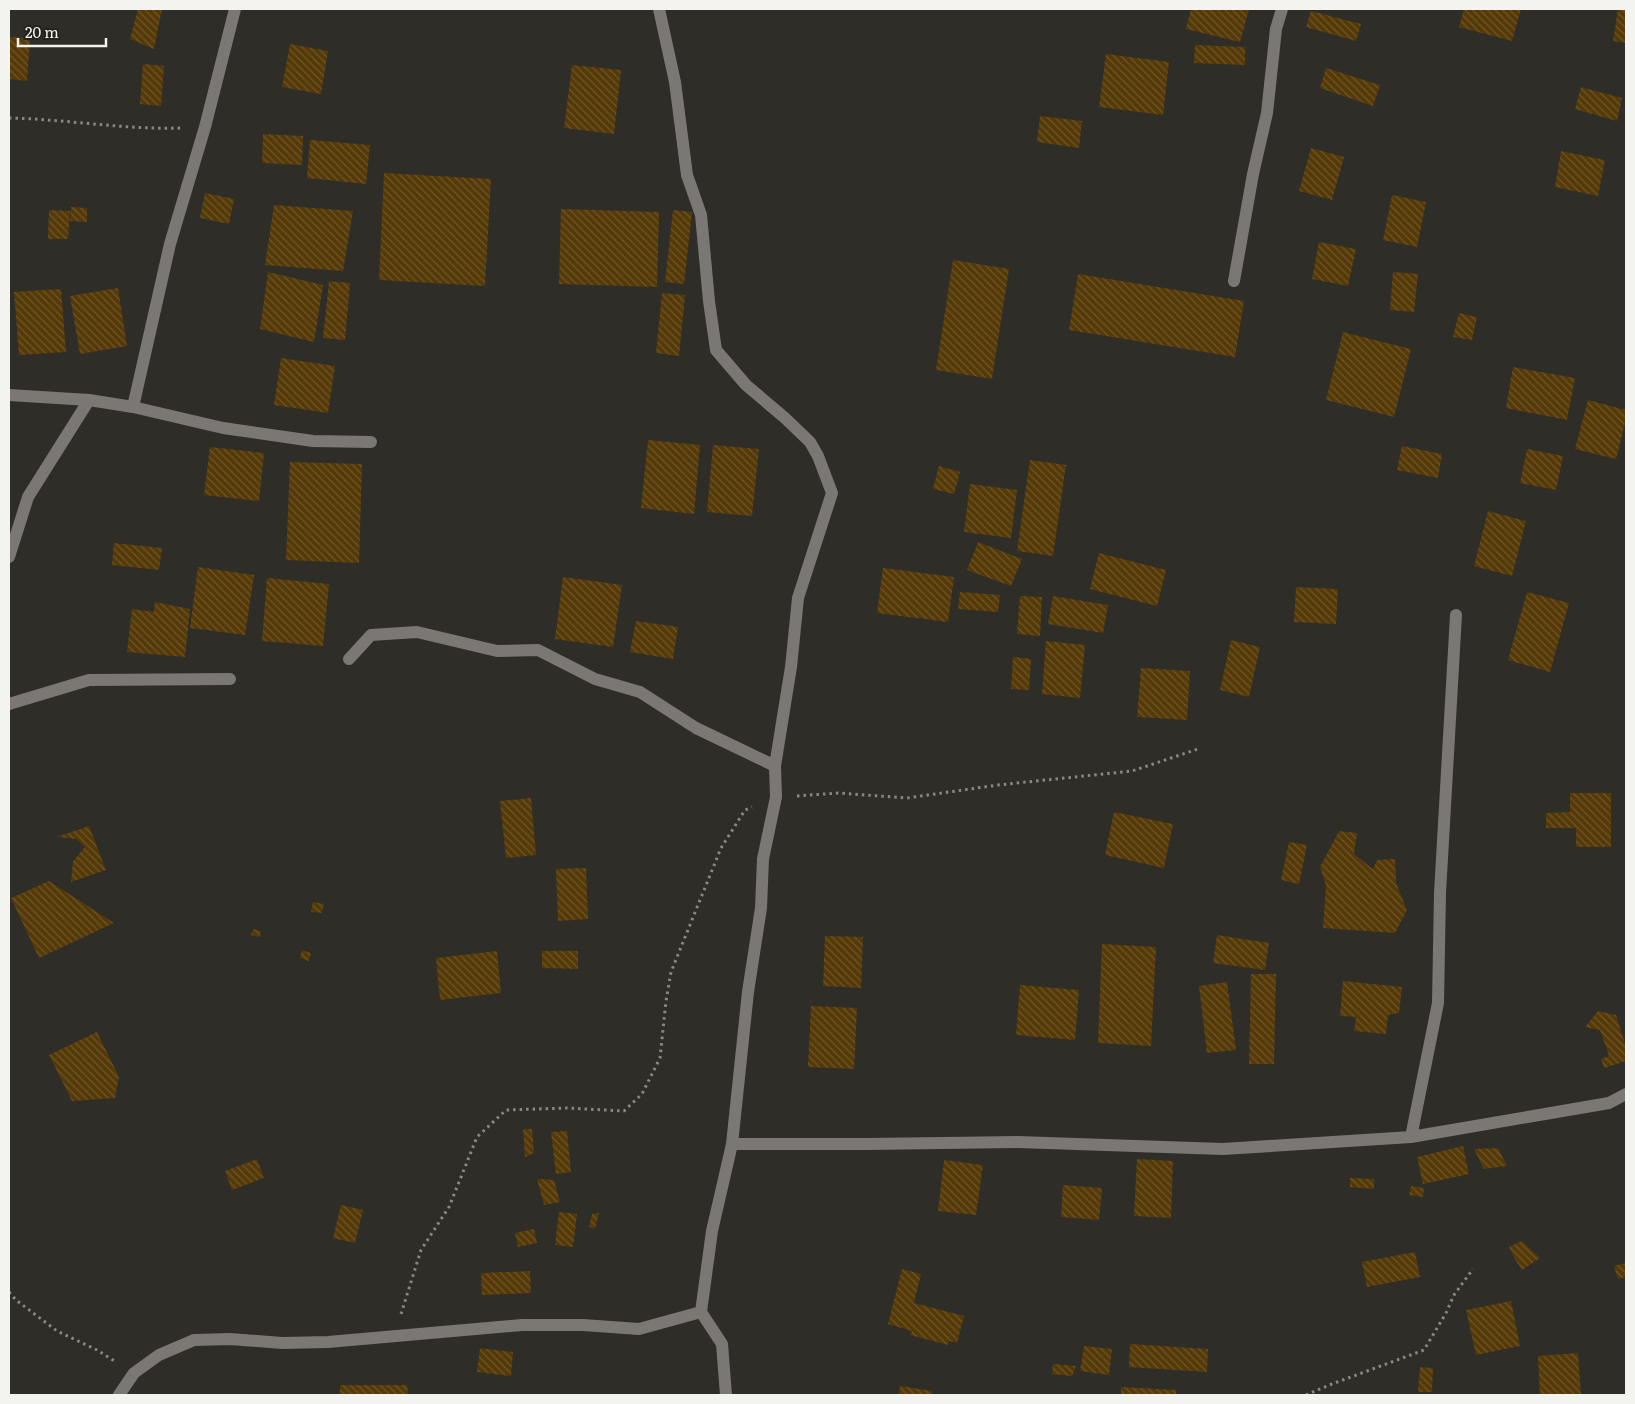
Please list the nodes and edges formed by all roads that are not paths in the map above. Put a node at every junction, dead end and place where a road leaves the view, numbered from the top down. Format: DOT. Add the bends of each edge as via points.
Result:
graph roads {
  1 [pos="235,9"];
  2 [pos="659,9"];
  3 [pos="1282,9"];
  4 [pos="1234,281"];
  5 [pos="9,395"];
  6 [pos="89,400"];
  7 [pos="133,407"];
  8 [pos="371,442"];
  9 [pos="9,557"];
  10 [pos="1456,615"];
  11 [pos="349,659"];
  12 [pos="230,679"];
  13 [pos="9,704"];
  14 [pos="775,766"];
  15 [pos="1626,1094"];
  16 [pos="1411,1137"];
  17 [pos="732,1144"];
  18 [pos="701,1312"];
  19 [pos="119,1395"];
  20 [pos="726,1395"];
  1 -- 7 [label="street" via="205,127 170,244"];
  2 -- 14 [label="street" via="674,82 687,175 701,215 716,350 746,385 810,442 832,493 798,598"];
  3 -- 4 [label="street" via="1276,28 1267,113"];
  5 -- 6 [label="street"];
  6 -- 7 [label="street"];
  6 -- 9 [label="street" via="28,497"];
  7 -- 8 [label="street" via="232,430 312,441"];
  10 -- 16 [label="street" via="1440,892 1438,1004"];
  11 -- 14 [label="street" via="371,635 417,632 497,651 538,650 596,679 640,692 696,728"];
  12 -- 13 [label="street" via="89,680"];
  14 -- 17 [label="street" via="776,797 763,860 761,908 748,992"];
  15 -- 16 [label="street" via="1609,1103"];
  16 -- 17 [label="street" via="1223,1150 1018,1142"];
  17 -- 18 [label="street" via="712,1231"];
  18 -- 19 [label="street" via="639,1329 522,1325 319,1342 194,1340 159,1355 134,1373"];
  18 -- 20 [label="street" via="722,1344"];
}
